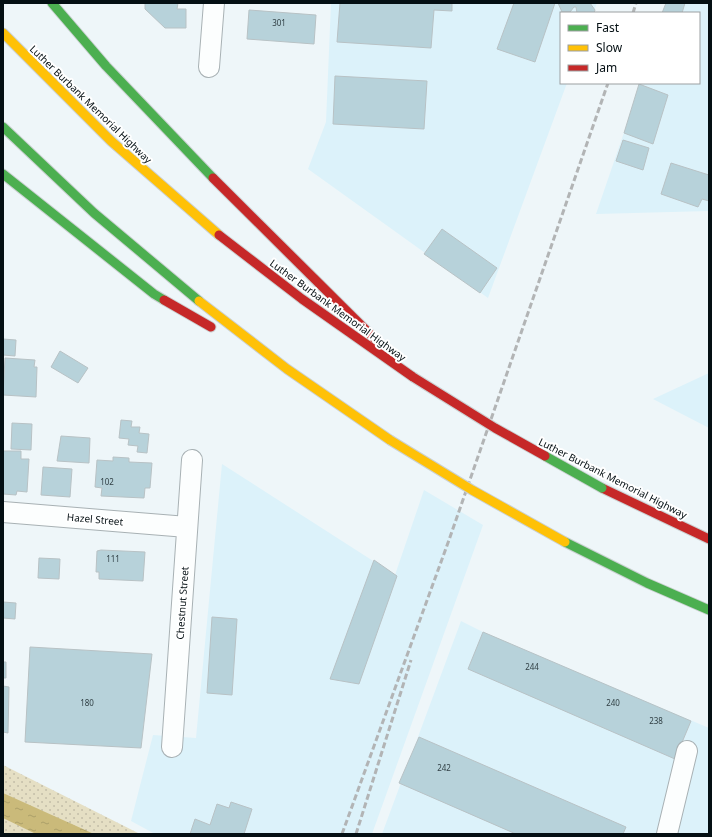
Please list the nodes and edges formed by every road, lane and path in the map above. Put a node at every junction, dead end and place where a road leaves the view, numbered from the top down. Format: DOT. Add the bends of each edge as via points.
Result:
graph roads {
  1 [pos="52,3"];
  2 [pos="214,3"];
  3 [pos="3,33"];
  4 [pos="209,66"];
  5 [pos="3,127"];
  6 [pos="3,174"];
  7 [pos="287,370"];
  8 [pos="413,377"];
  9 [pos="192,460"];
  10 [pos="3,512"];
  11 [pos="188,527"];
  12 [pos="709,539"];
  13 [pos="688,601"];
  14 [pos="709,610"];
  15 [pos="709,614"];
  16 [pos="172,747"];
  17 [pos="688,751"];
  18 [pos="667,834"];
  1 -- 8 [label="highway" via="182,148"];
  2 -- 4 [label="street"];
  3 -- 8 [label="highway, Luther Burbank Memorial Highway" via="127,157 197,217 300,298"];
  5 -- 7 [label="highway" via="113,231 214,315"];
  6 -- 7 [label="highway" via="154,294"];
  7 -- 13 [label="highway, bridge" via="390,440 472,490 565,542"];
  8 -- 12 [label="highway, Luther Burbank Memorial Highway, bridge" via="602,488"];
  9 -- 11 [label="street, Chestnut Street"];
  10 -- 11 [label="street, Hazel Street"];
  11 -- 16 [label="street, Chestnut Street"];
  13 -- 14 [label="highway"];
  13 -- 15 [label="highway"];
  17 -- 18 [label="street"];
}
